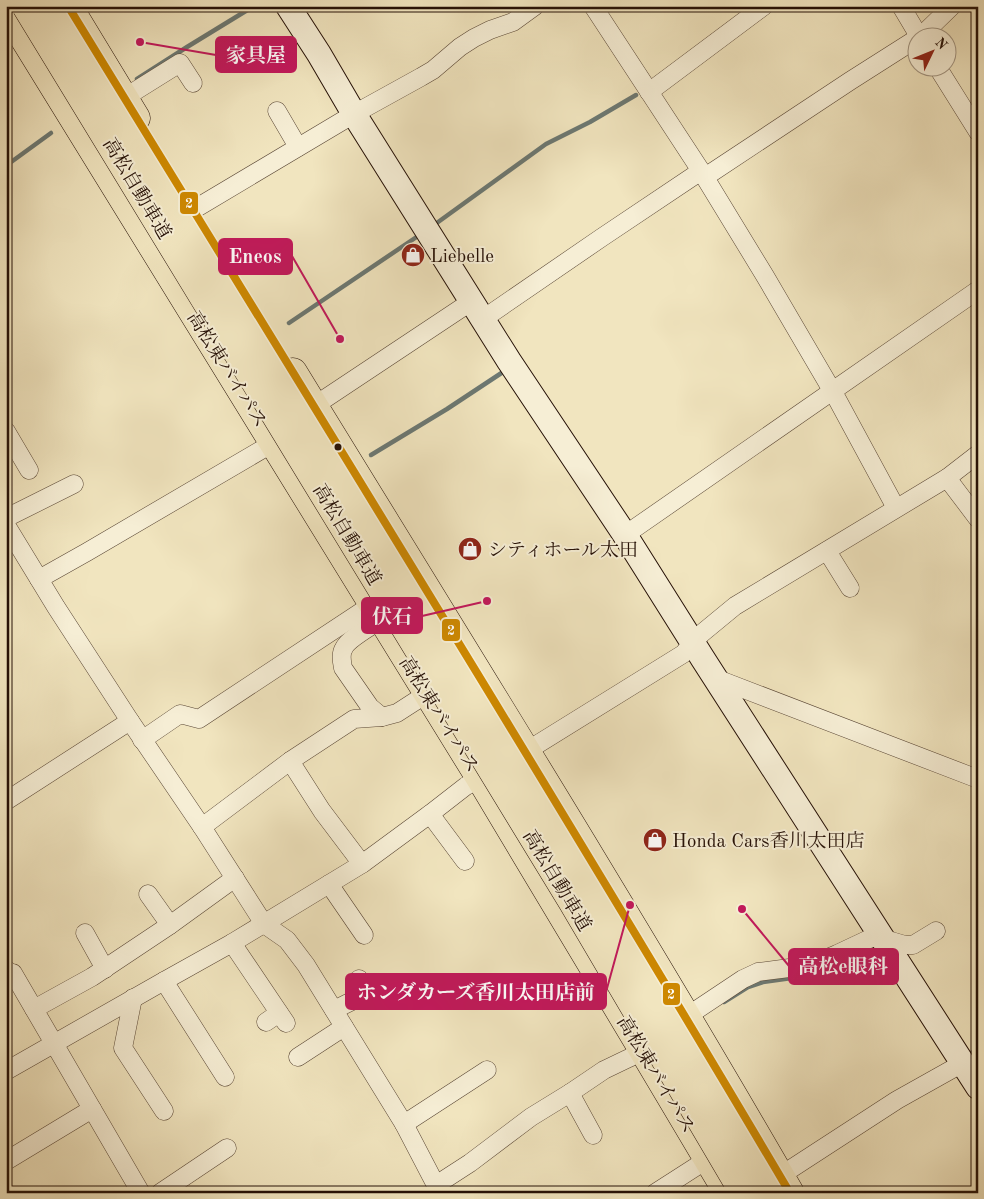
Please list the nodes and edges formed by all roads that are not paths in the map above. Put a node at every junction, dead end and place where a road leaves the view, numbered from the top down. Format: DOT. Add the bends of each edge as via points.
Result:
graph roads {
  1 [pos="26,6"];
  2 [pos="51,6"];
  3 [pos="68,6"];
  4 [pos="288,6"];
  5 [pos="535,6"];
  6 [pos="593,6"];
  7 [pos="764,6"];
  8 [pos="901,6"];
  9 [pos="952,6"];
  10 [pos="6,9"];
  11 [pos="913,28"];
  12 [pos="929,28"];
  13 [pos="906,46"];
  14 [pos="944,78"];
  15 [pos="193,83"];
  16 [pos="649,92"];
  17 [pos="124,98"];
  18 [pos="277,111"];
  19 [pos="354,114"];
  20 [pos="978,132"];
  21 [pos="298,147"];
  22 [pos="703,174"];
  23 [pos="193,210"];
  24 [pos="978,290"];
  25 [pos="477,310"];
  26 [pos="832,391"];
  27 [pos="314,406"];
  28 [pos="6,431"];
  29 [pos="273,442"];
  30 [pos="978,454"];
  31 [pos="29,470"];
  32 [pos="947,478"];
  33 [pos="74,484"];
  34 [pos="896,508"];
  35 [pos="6,518"];
  36 [pos="978,519"];
  37 [pos="6,525"];
  38 [pos="625,535"];
  39 [pos="827,551"];
  40 [pos="39,579"];
  41 [pos="850,588"];
  42 [pos="378,612"];
  43 [pos="693,644"];
  44 [pos="715,678"];
  45 [pos="428,693"];
  46 [pos="382,717"];
  47 [pos="130,721"];
  48 [pos="142,740"];
  49 [pos="526,751"];
  50 [pos="290,761"];
  51 [pos="480,778"];
  52 [pos="978,779"];
  53 [pos="6,801"];
  54 [pos="430,814"];
  55 [pos="202,827"];
  56 [pos="465,862"];
  57 [pos="362,864"];
  58 [pos="235,878"];
  59 [pos="329,884"];
  60 [pos="148,894"];
  61 [pos="264,924"];
  62 [pos="170,925"];
  63 [pos="936,931"];
  64 [pos="84,933"];
  65 [pos="364,935"];
  66 [pos="881,938"];
  67 [pos="232,943"];
  68 [pos="105,968"];
  69 [pos="6,969"];
  70 [pos="359,979"];
  71 [pos="164,981"];
  72 [pos="133,998"];
  73 [pos="34,1009"];
  74 [pos="334,1010"];
  75 [pos="686,1017"];
  76 [pos="277,1019"];
  77 [pos="344,1027"];
  78 [pos="53,1044"];
  79 [pos="644,1050"];
  80 [pos="298,1057"];
  81 [pos="963,1063"];
  82 [pos="487,1070"];
  83 [pos="6,1071"];
  84 [pos="225,1076"];
  85 [pos="978,1087"];
  86 [pos="570,1094"];
  87 [pos="92,1109"];
  88 [pos="164,1111"];
  89 [pos="404,1124"];
  90 [pos="593,1136"];
  91 [pos="227,1148"];
  92 [pos="708,1159"];
  93 [pos="6,1161"];
  94 [pos="781,1187"];
  95 [pos="438,1189"];
  96 [pos="141,1193"];
  97 [pos="160,1193"];
  98 [pos="655,1193"];
  99 [pos="728,1193"];
  100 [pos="744,1193"];
  1 -- 100 [label="highway, 高松自動車道, bridge" via="561,884"];
  2 -- 94 [label="highway, 高松自動車道, bridge" via="592,890"];
  3 -- 17 [label="highway"];
  4 -- 19 [label="street"];
  5 -- 19 [label="street" via="513,22 474,38 422,77"];
  6 -- 16 [label="street"];
  7 -- 16 [label="street"];
  8 -- 11 [label="street"];
  9 -- 12 [label="street"];
  10 -- 29 [label="highway, 高松東バイパス"];
  13 -- 22 [label="street"];
  14 -- 20 [label="street"];
  15 -- 17 [label="street" via="180,62"];
  16 -- 22 [label="street"];
  17 -- 23 [label="highway"];
  18 -- 21 [label="street"];
  19 -- 21 [label="street"];
  19 -- 25 [label="street"];
  21 -- 23 [label="street"];
  22 -- 25 [label="street"];
  22 -- 26 [label="street"];
  23 -- 27 [label="highway"];
  24 -- 26 [label="street"];
  25 -- 27 [label="street"];
  25 -- 38 [label="street"];
  26 -- 34 [label="street"];
  26 -- 38 [label="street"];
  27 -- 49 [label="highway"];
  28 -- 31 [label="street"];
  29 -- 40 [label="street"];
  29 -- 42 [label="highway, 高松東バイパス"];
  30 -- 32 [label="street"];
  32 -- 34 [label="street"];
  32 -- 36 [label="street"];
  33 -- 35 [label="street"];
  34 -- 39 [label="street"];
  37 -- 40 [label="street"];
  38 -- 43 [label="street"];
  39 -- 41 [label="street"];
  39 -- 43 [label="street" via="735,606"];
  40 -- 47 [label="street"];
  42 -- 45 [label="highway, 高松東バイパス"];
  42 -- 46 [label="street" via="368,628 344,647 342,661 343,668 370,707"];
  42 -- 48 [label="street" via="199,719 180,714"];
  43 -- 44 [label="street"];
  43 -- 49 [label="street" via="683,654"];
  44 -- 52 [label="street"];
  44 -- 66 [label="street"];
  45 -- 46 [label="street" via="397,713"];
  45 -- 51 [label="highway, 高松東バイパス"];
  46 -- 50 [label="street" via="354,719"];
  47 -- 48 [label="street"];
  47 -- 53 [label="street"];
  48 -- 55 [label="street"];
  49 -- 51 [label="street"];
  49 -- 75 [label="highway"];
  50 -- 55 [label="street"];
  50 -- 57 [label="street"];
  51 -- 54 [label="street"];
  51 -- 79 [label="highway, 高松東バイパス"];
  54 -- 56 [label="street"];
  54 -- 57 [label="street"];
  55 -- 58 [label="street"];
  57 -- 59 [label="street"];
  58 -- 61 [label="street"];
  58 -- 62 [label="street"];
  59 -- 61 [label="street"];
  59 -- 65 [label="street"];
  60 -- 62 [label="street"];
  61 -- 67 [label="street"];
  61 -- 74 [label="street" via="287,940"];
  62 -- 68 [label="street"];
  63 -- 66 [label="street" via="913,945"];
  64 -- 68 [label="street"];
  66 -- 75 [label="street" via="871,938 818,962 758,972"];
  66 -- 81 [label="street"];
  67 -- 71 [label="street"];
  67 -- 76 [label="street"];
  68 -- 73 [label="street"];
  69 -- 73 [label="street" via="13,973"];
  70 -- 74 [label="street" via="366,994"];
  71 -- 72 [label="street"];
  71 -- 84 [label="street"];
  72 -- 78 [label="street"];
  72 -- 88 [label="street" via="123,1048"];
  73 -- 78 [label="street"];
  74 -- 77 [label="street"];
  75 -- 94 [label="highway"];
  77 -- 80 [label="street"];
  77 -- 89 [label="street"];
  78 -- 83 [label="street"];
  78 -- 87 [label="street"];
  79 -- 86 [label="street" via="604,1070"];
  79 -- 92 [label="highway, 高松東バイパス"];
  81 -- 85 [label="street"];
  81 -- 94 [label="street" via="897,1100"];
  82 -- 89 [label="street"];
  86 -- 90 [label="street"];
  86 -- 95 [label="street" via="531,1117"];
  87 -- 93 [label="street"];
  87 -- 96 [label="street"];
  89 -- 95 [label="street"];
  91 -- 97 [label="street"];
  92 -- 98 [label="street"];
  92 -- 99 [label="highway, 高松東バイパス"];
}
